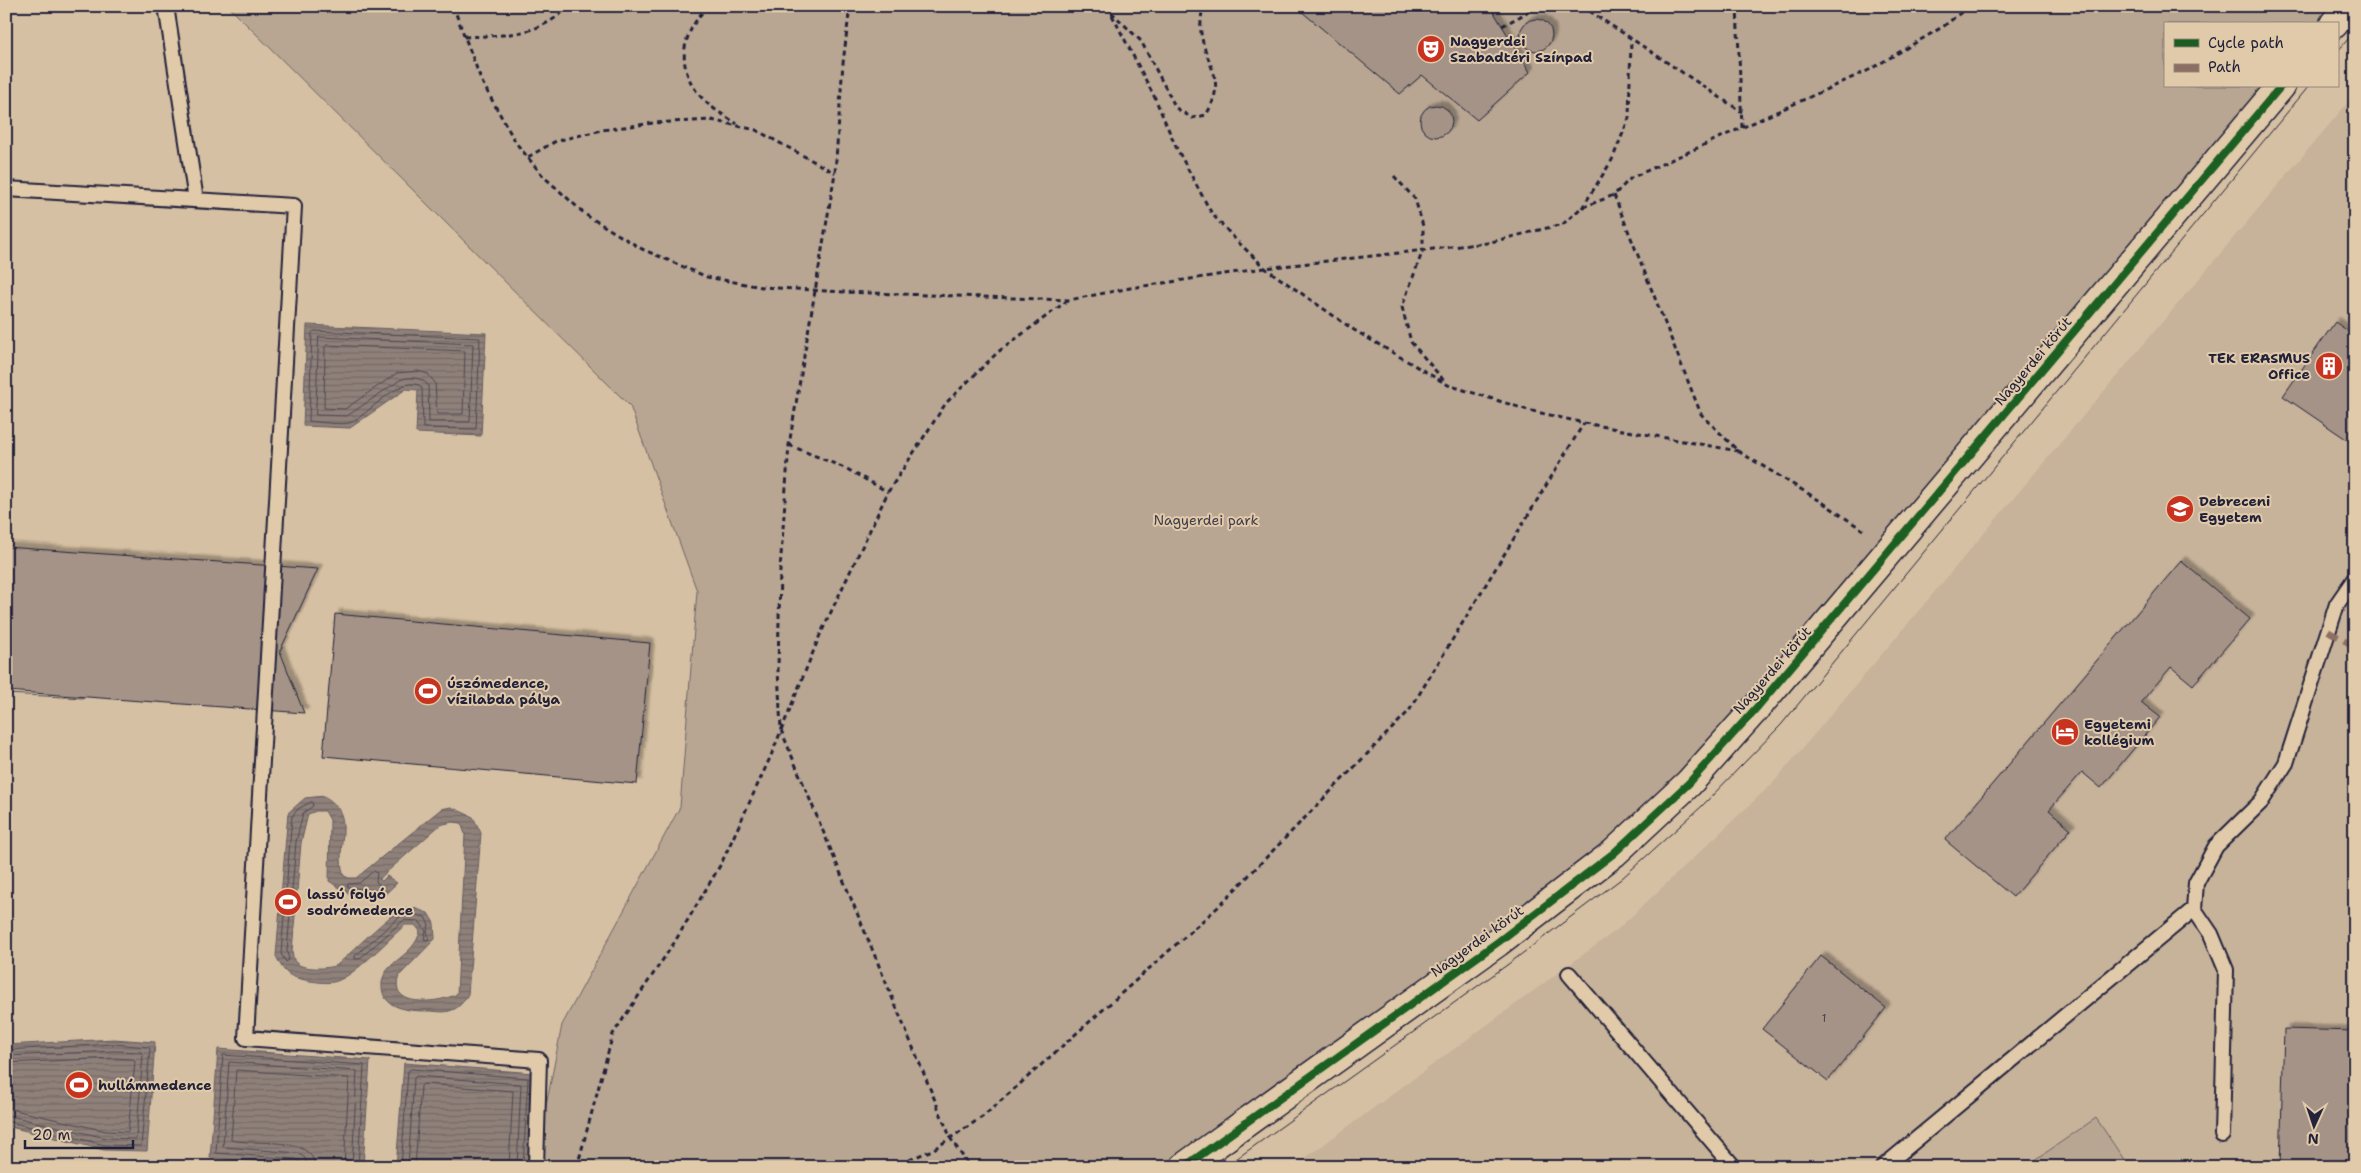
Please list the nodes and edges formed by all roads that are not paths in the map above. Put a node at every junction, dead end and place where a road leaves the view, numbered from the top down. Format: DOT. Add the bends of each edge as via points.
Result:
graph roads {
  1 [pos="166,6"];
  2 [pos="2348,6"];
  3 [pos="2336,22"];
  4 [pos="2279,88"];
  5 [pos="6,189"];
  6 [pos="196,200"];
  7 [pos="2355,578"];
  8 [pos="2194,909"];
  9 [pos="1569,974"];
  10 [pos="2222,1135"];
  11 [pos="536,1167"];
  12 [pos="1184,1167"];
  13 [pos="1734,1167"];
  14 [pos="1883,1167"];
  1 -- 6 [label="lane"];
  2 -- 3 [label="street"];
  4 -- 12 [label="street, Nagyerdei körút" via="1689,783 1614,852 1498,942"];
  5 -- 6 [label="lane"];
  6 -- 11 [label="lane" via="294,206 246,1038 539,1060"];
  7 -- 8 [label="lane" via="2337,604 2286,763 2261,802 2216,846 2196,883"];
  8 -- 10 [label="lane" via="2211,934 2226,970"];
  8 -- 14 [label="lane"];
  9 -- 13 [label="lane"];
}
